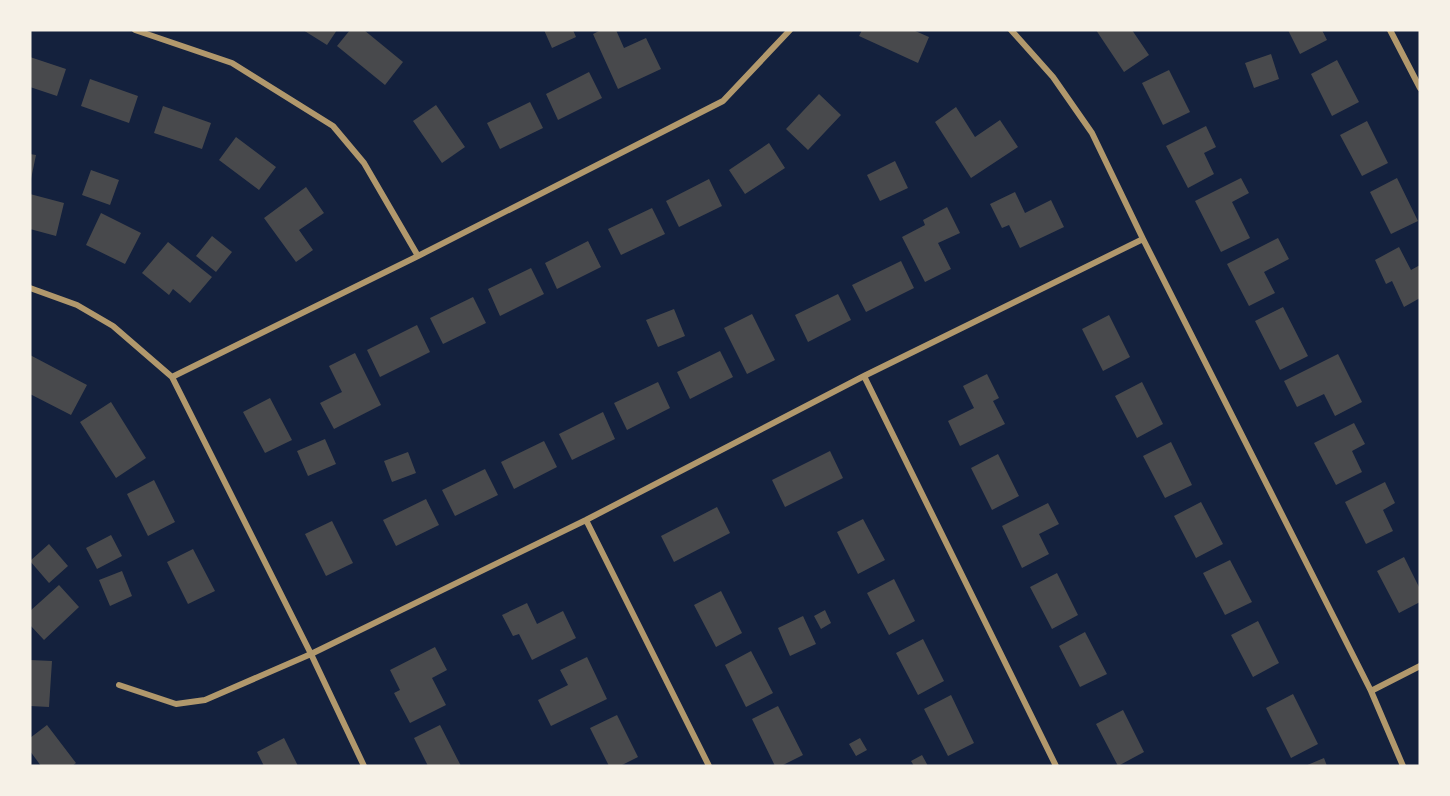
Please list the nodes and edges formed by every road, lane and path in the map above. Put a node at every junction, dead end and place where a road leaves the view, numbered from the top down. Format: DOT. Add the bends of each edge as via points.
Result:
graph roads {
  1 [pos="135,30"];
  2 [pos="790,30"];
  3 [pos="1011,30"];
  4 [pos="1390,30"];
  5 [pos="1420,88"];
  6 [pos="1143,239"];
  7 [pos="418,256"];
  8 [pos="30,288"];
  9 [pos="864,376"];
  10 [pos="172,377"];
  11 [pos="586,520"];
  12 [pos="311,654"];
  13 [pos="1420,666"];
  14 [pos="119,685"];
  15 [pos="1371,691"];
  16 [pos="364,766"];
  17 [pos="709,766"];
  18 [pos="1056,766"];
  19 [pos="1403,766"];
  1 -- 7 [label="street" via="232,63 333,126 364,163"];
  2 -- 7 [label="street" via="723,101"];
  3 -- 6 [label="street" via="1053,77 1092,132"];
  4 -- 5 [label="street"];
  6 -- 9 [label="street"];
  6 -- 15 [label="street"];
  7 -- 10 [label="street"];
  8 -- 10 [label="street" via="78,305 113,326"];
  9 -- 11 [label="street"];
  9 -- 18 [label="street"];
  10 -- 12 [label="street"];
  11 -- 12 [label="street"];
  11 -- 17 [label="street"];
  12 -- 14 [label="street" via="205,700 176,704"];
  12 -- 16 [label="street"];
  13 -- 15 [label="street"];
  15 -- 19 [label="street"];
}
